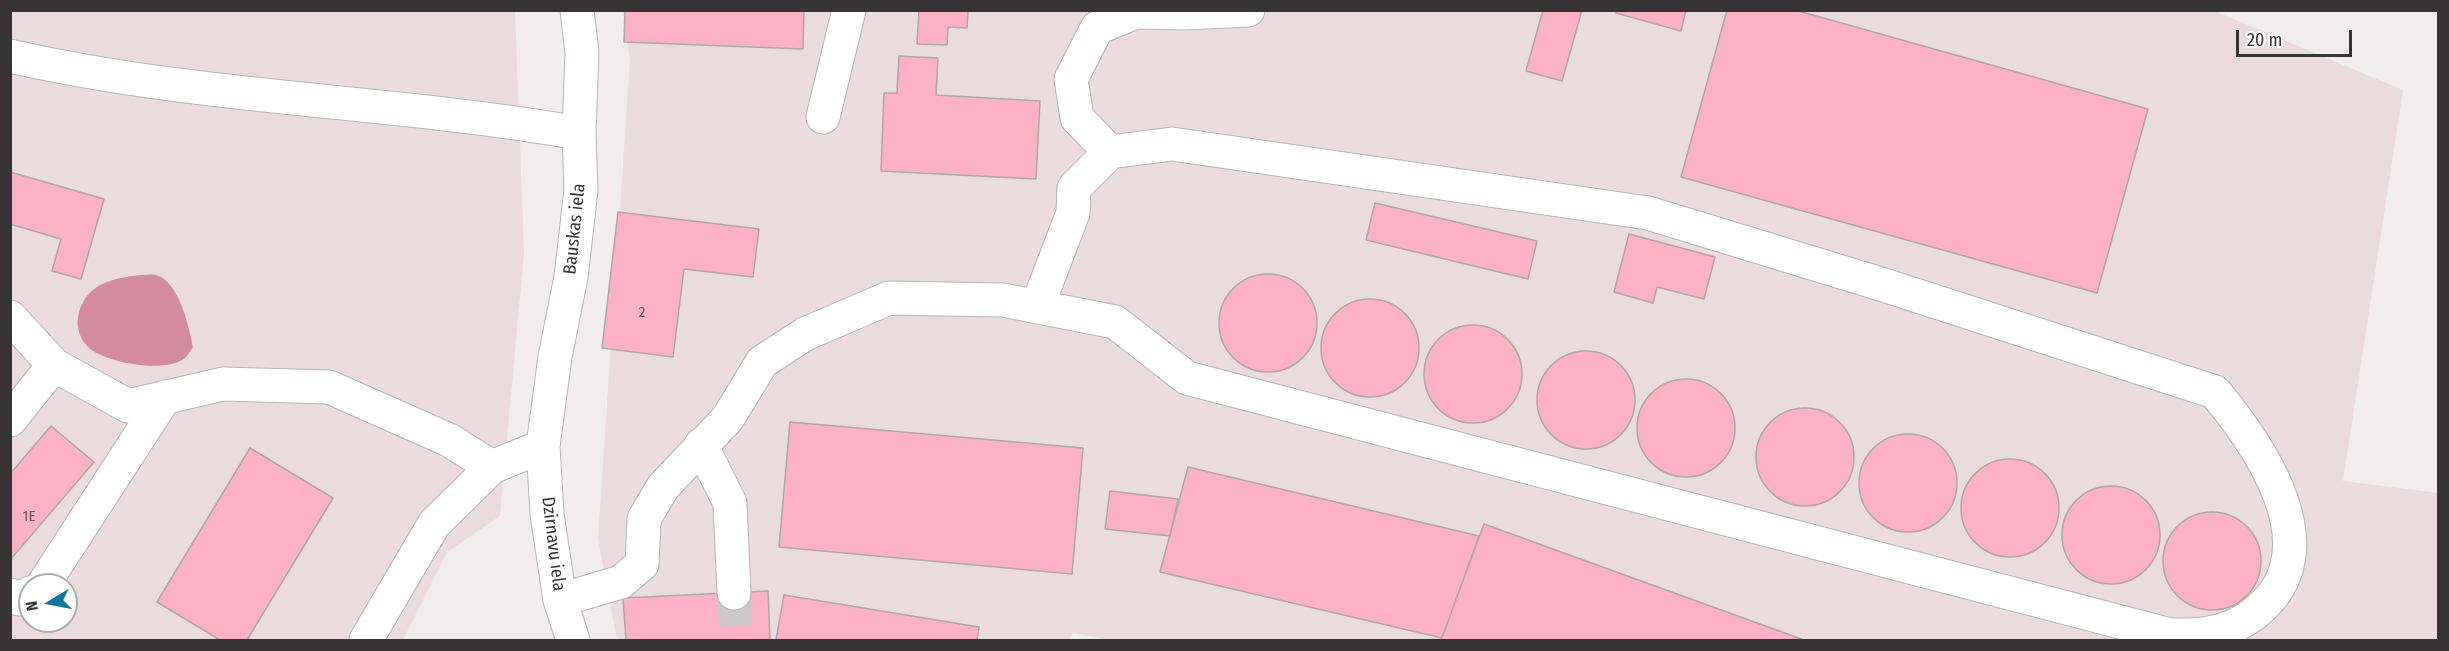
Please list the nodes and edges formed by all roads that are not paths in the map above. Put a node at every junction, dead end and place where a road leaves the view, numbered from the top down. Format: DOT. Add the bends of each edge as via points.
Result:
graph roads {
  1 [pos="578,10"];
  2 [pos="849,10"];
  3 [pos="1248,10"];
  4 [pos="10,56"];
  5 [pos="823,117"];
  6 [pos="579,133"];
  7 [pos="1110,152"];
  8 [pos="1037,307"];
  9 [pos="10,317"];
  10 [pos="54,365"];
  11 [pos="165,397"];
  12 [pos="10,420"];
  13 [pos="701,445"];
  14 [pos="543,446"];
  15 [pos="492,467"];
  16 [pos="51,573"];
  17 [pos="734,593"];
  18 [pos="560,600"];
  19 [pos="366,640"];
  20 [pos="573,640"];
  1 -- 6 [label="street, Bauskas iela" via="582,52"];
  2 -- 5 [label="street"];
  3 -- 7 [label="street" via="1136,12 1096,28 1071,79 1077,118"];
  4 -- 6 [label="street" via="171,84 507,120"];
  6 -- 14 [label="street, Bauskas iela" via="580,201"];
  7 -- 8 [label="street" via="1074,188 1072,213"];
  7 -- 8 [label="street" via="1172,144 1648,213 2216,392 2244,427 2272,476 2290,540 2287,567 2277,592 2256,613 2231,628 2198,636 2170,635 1187,378 1115,322"];
  8 -- 13 [label="street" via="1002,300 889,298 805,334 762,362 728,418"];
  9 -- 10 [label="street"];
  10 -- 11 [label="street" via="128,406"];
  10 -- 12 [label="street"];
  11 -- 15 [label="street" via="223,384 329,387 449,440"];
  11 -- 16 [label="street"];
  13 -- 17 [label="street" via="730,503"];
  13 -- 18 [label="street" via="663,487 644,519 642,564 621,582"];
  14 -- 15 [label="street"];
  14 -- 18 [label="street, Dzirnavu iela" via="547,514"];
  15 -- 19 [label="street" via="434,524"];
  18 -- 20 [label="street, Dzirnavu iela"];
}
